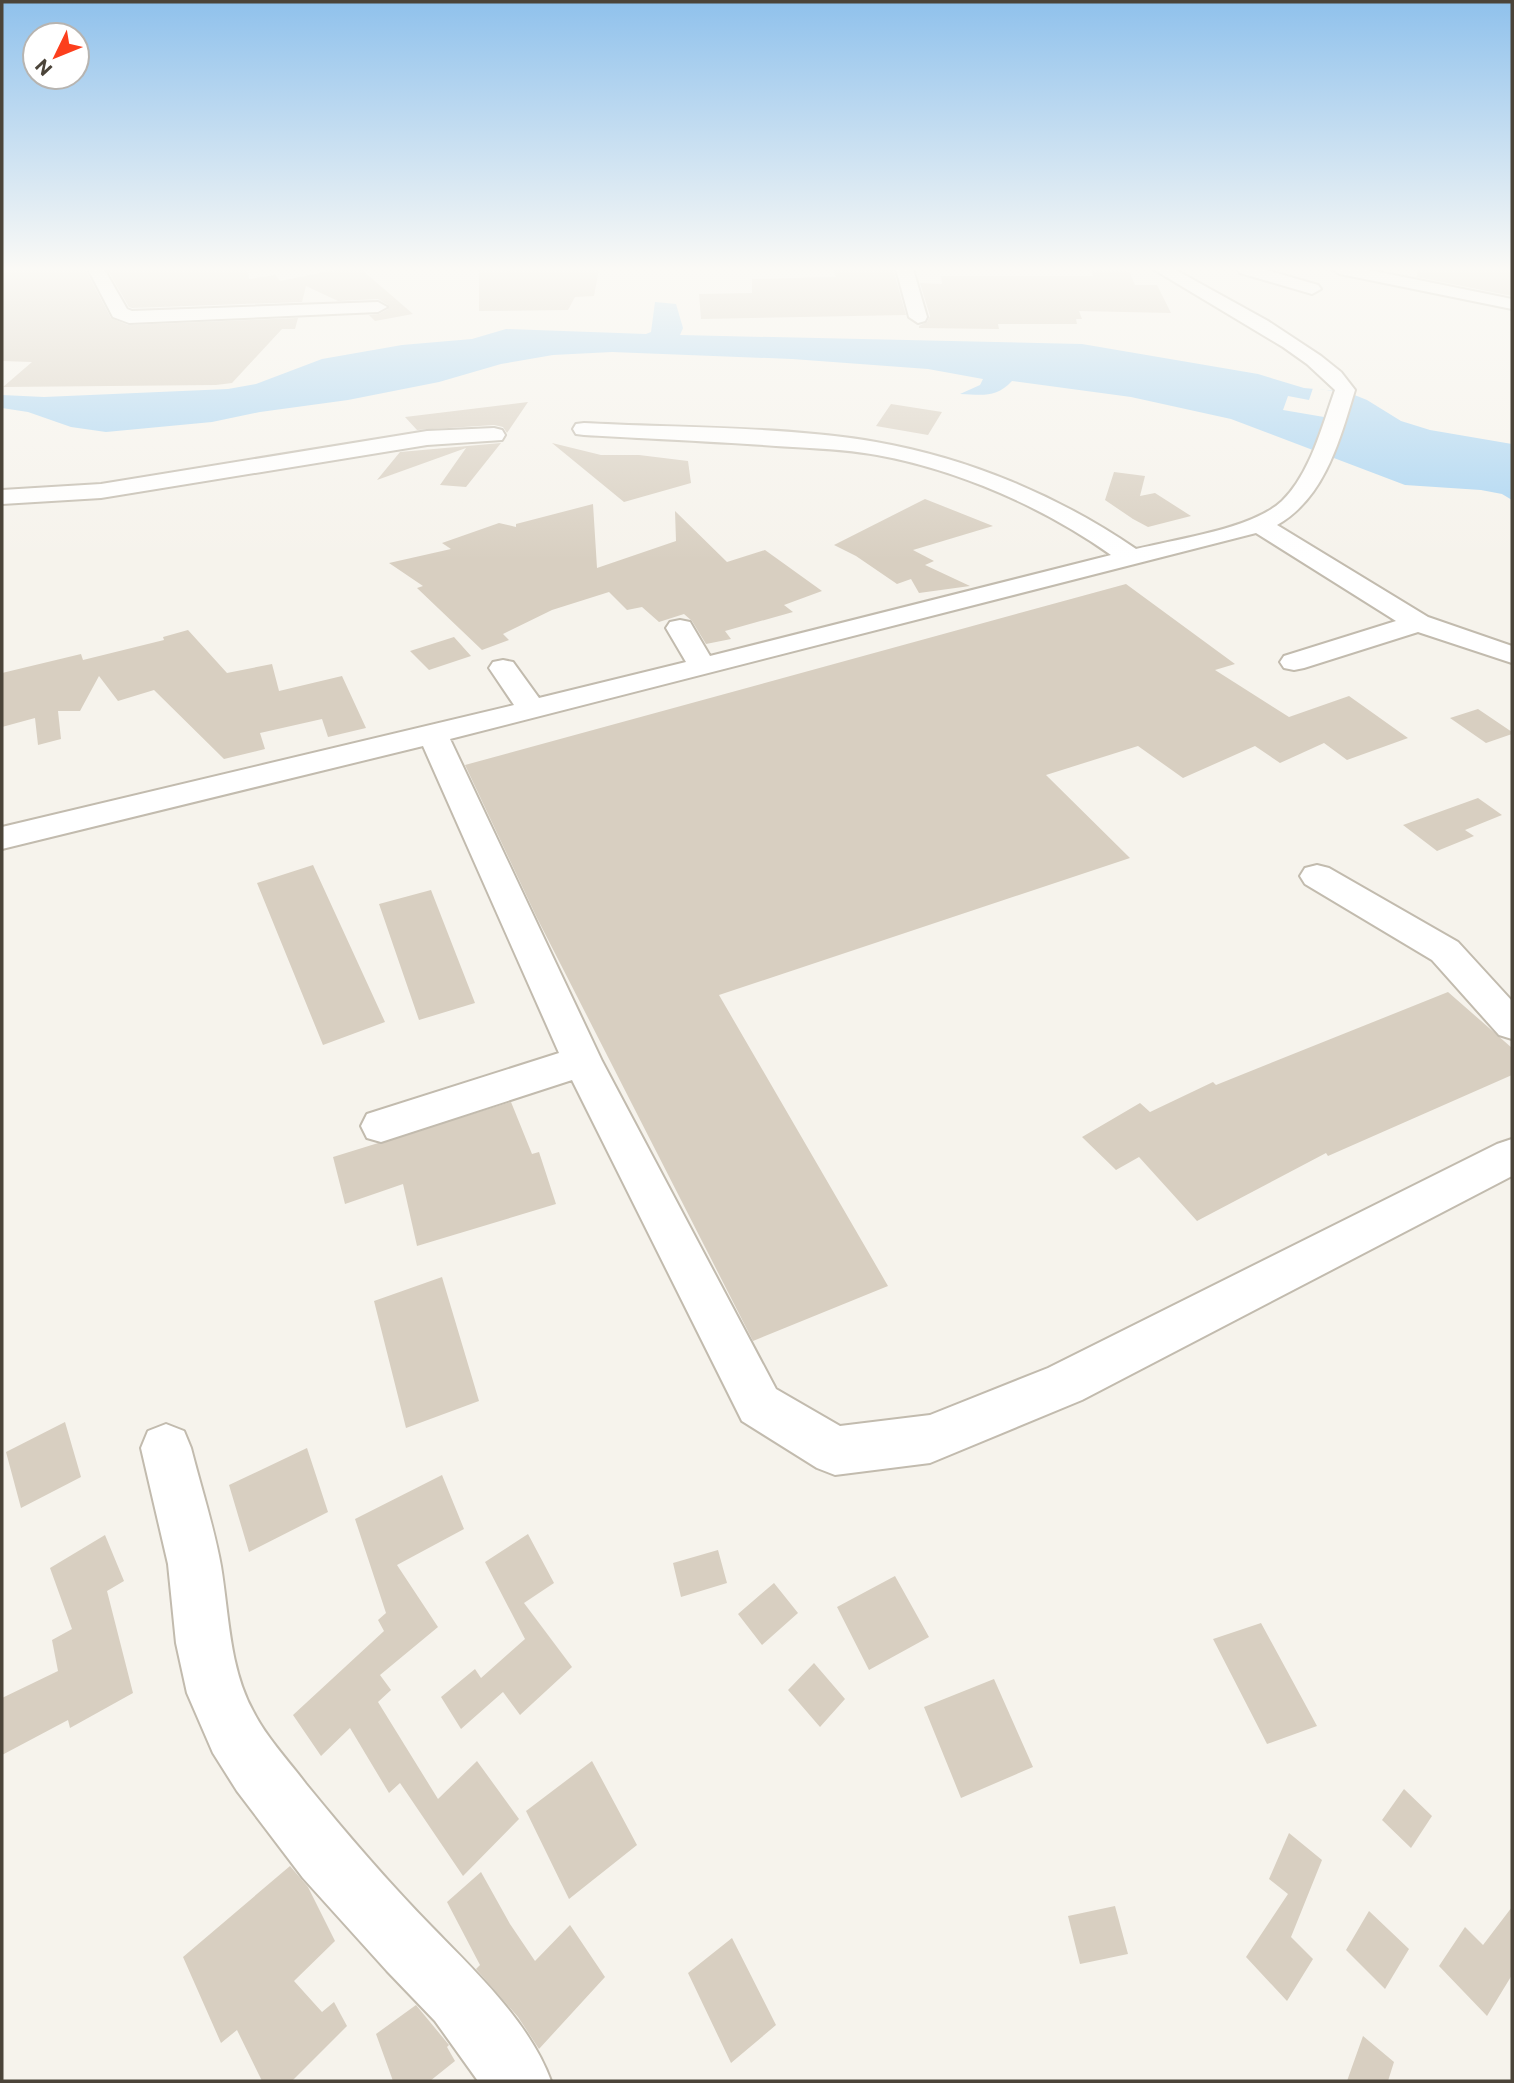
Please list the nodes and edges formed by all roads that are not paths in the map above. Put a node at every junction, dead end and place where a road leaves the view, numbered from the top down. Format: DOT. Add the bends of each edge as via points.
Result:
graph roads {
  1 [pos="1321,366"];
  2 [pos="584,429"];
  3 [pos="494,435"];
  4 [pos="2,497"];
  5 [pos="1260,525"];
  6 [pos="1132,558"];
  7 [pos="1418,623"];
  8 [pos="680,628"];
  9 [pos="1512,655"];
  10 [pos="1294,662"];
  11 [pos="702,666"];
  12 [pos="503,668"];
  13 [pos="532,709"];
  14 [pos="433,734"];
  15 [pos="2,838"];
  16 [pos="1317,876"];
  17 [pos="1512,1025"];
  18 [pos="582,1061"];
  19 [pos="381,1126"];
  20 [pos="1512,1156"];
  21 [pos="166,1448"];
  22 [pos="518,2081"];
  1 -- 5 [label="street" via="1345,390 1329,440 1298,497"];
  2 -- 6 [label="street" via="828,443 901,453 1029,497 1075,519"];
  3 -- 4 [label="street" via="428,438 101,491"];
  5 -- 6 [label="street"];
  5 -- 7 [label="street"];
  6 -- 11 [label="street"];
  7 -- 9 [label="street"];
  7 -- 10 [label="street"];
  8 -- 11 [label="street"];
  11 -- 13 [label="street"];
  12 -- 13 [label="street"];
  13 -- 14 [label="street"];
  14 -- 15 [label="street"];
  14 -- 18 [label="street"];
  16 -- 17 [label="street" via="1445,951"];
  18 -- 19 [label="street"];
  18 -- 20 [label="street" via="758,1405 835,1451 930,1439 1065,1384"];
  21 -- 22 [label="street" via="194,1564 215,1693 233,1733 325,1856 458,1998"];
}
